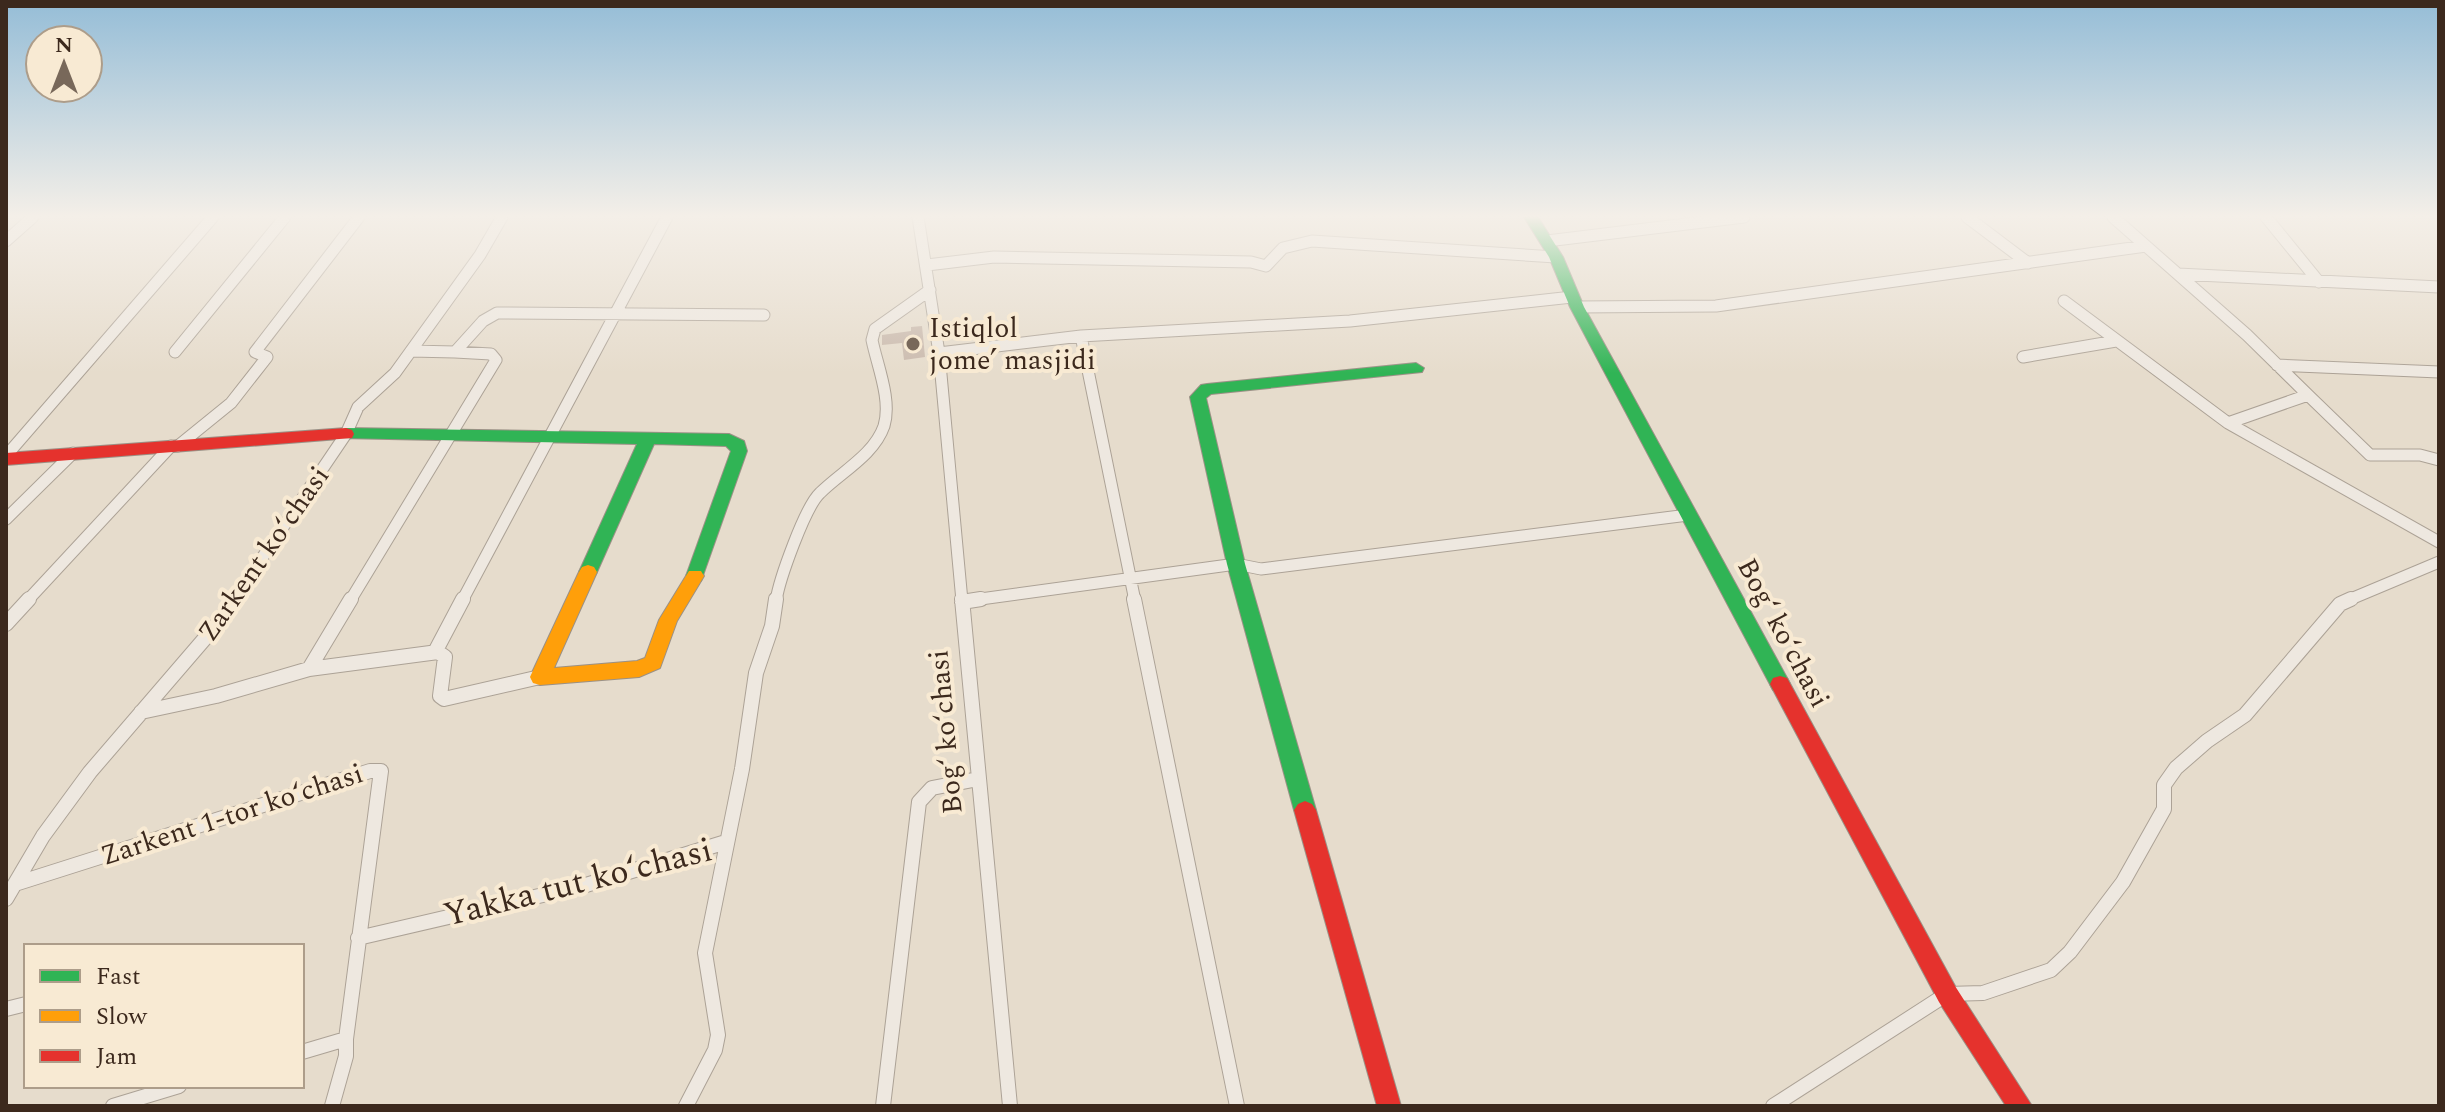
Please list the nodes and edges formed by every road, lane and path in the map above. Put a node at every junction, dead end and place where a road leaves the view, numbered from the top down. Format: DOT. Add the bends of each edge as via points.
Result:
graph roads {
  1 [pos="168,269"];
  2 [pos="243,269"];
  3 [pos="319,269"];
  4 [pos="470,269"];
  5 [pos="639,269"];
  6 [pos="927,269"];
  7 [pos="1560,269"];
  8 [pos="1985,269"];
  9 [pos="2172,269"];
  10 [pos="2308,269"];
  11 [pos="2178,274"];
  12 [pos="2319,282"];
  13 [pos="2439,287"];
  14 [pos="930,290"];
  15 [pos="2064,301"];
  16 [pos="1575,302"];
  17 [pos="615,313"];
  18 [pos="764,315"];
  19 [pos="1081,336"];
  20 [pos="2116,341"];
  21 [pos="411,351"];
  22 [pos="175,352"];
  23 [pos="455,352"];
  24 [pos="939,353"];
  25 [pos="2023,357"];
  26 [pos="2277,365"];
  27 [pos="1416,368"];
  28 [pos="2439,372"];
  29 [pos="2308,395"];
  30 [pos="2228,423"];
  31 [pos="346,434"];
  32 [pos="449,436"];
  33 [pos="548,437"];
  34 [pos="648,439"];
  35 [pos="174,446"];
  36 [pos="73,453"];
  37 [pos="6,458"];
  38 [pos="2439,460"];
  39 [pos="1688,515"];
  40 [pos="6,519"];
  41 [pos="2439,542"];
  42 [pos="2439,562"];
  43 [pos="1236,564"];
  44 [pos="1129,579"];
  45 [pos="962,602"];
  46 [pos="6,624"];
  47 [pos="435,652"];
  48 [pos="309,669"];
  49 [pos="540,677"];
  50 [pos="141,712"];
  51 [pos="978,779"];
  52 [pos="726,842"];
  53 [pos="6,870"];
  54 [pos="18,878"];
  55 [pos="6,899"];
  56 [pos="358,938"];
  57 [pos="1947,994"];
  58 [pos="346,1039"];
  59 [pos="304,1051"];
  60 [pos="172,1088"];
  61 [pos="113,1106"];
  62 [pos="332,1106"];
  63 [pos="686,1106"];
  64 [pos="883,1106"];
  65 [pos="1010,1106"];
  66 [pos="1237,1106"];
  67 [pos="1389,1106"];
  68 [pos="1773,1106"];
  69 [pos="2020,1106"];
  1 -- 37 [label="street"];
  2 -- 22 [label="street"];
  3 -- 35 [label="street" via="255,352 267,357 231,403"];
  4 -- 21 [label="street, Zarkent koʻchasi"];
  5 -- 17 [label="street"];
  6 -- 14 [label="street, Bogʻ koʻchasi"];
  7 -- 16 [label="street, Bogʻ koʻchasi"];
  8 -- 16 [label="street" via="1716,306"];
  9 -- 11 [label="street"];
  10 -- 12 [label="street"];
  11 -- 12 [label="street"];
  11 -- 26 [label="street"];
  12 -- 13 [label="street"];
  14 -- 24 [label="street, Bogʻ koʻchasi"];
  14 -- 52 [label="street" via="875,329 872,340 886,407 884,425 876,441 818,494 779,580 772,626 756,673"];
  15 -- 20 [label="street"];
  16 -- 19 [label="street"];
  16 -- 39 [label="street, Bogʻ koʻchasi"];
  17 -- 18 [label="street"];
  17 -- 23 [label="street" via="497,313"];
  17 -- 33 [label="street"];
  19 -- 24 [label="street"];
  19 -- 44 [label="street"];
  20 -- 25 [label="street"];
  20 -- 30 [label="street"];
  21 -- 23 [label="street"];
  21 -- 31 [label="street, Zarkent koʻchasi" via="358,407"];
  23 -- 32 [label="street" via="486,353 496,360"];
  24 -- 45 [label="street, Bogʻ koʻchasi"];
  26 -- 28 [label="street"];
  26 -- 29 [label="street"];
  27 -- 43 [label="street" via="1207,389 1199,394"];
  29 -- 30 [label="street"];
  29 -- 38 [label="street" via="2370,455"];
  30 -- 41 [label="street"];
  31 -- 32 [label="street"];
  31 -- 35 [label="street"];
  31 -- 50 [label="street, Zarkent koʻchasi" via="219,622"];
  32 -- 33 [label="street"];
  32 -- 48 [label="street"];
  33 -- 34 [label="street"];
  33 -- 47 [label="street"];
  34 -- 49 [label="street"];
  34 -- 49 [label="street" via="729,440 738,445 692,582 648,666"];
  35 -- 36 [label="street"];
  35 -- 46 [label="street"];
  36 -- 37 [label="street"];
  36 -- 40 [label="street"];
  39 -- 43 [label="street" via="1261,569"];
  39 -- 57 [label="street, Bogʻ koʻchasi"];
  42 -- 57 [label="street" via="2340,604 2245,715 2176,768 2164,785 2159,820 2123,882 2051,970 1983,993"];
  43 -- 44 [label="street"];
  43 -- 67 [label="street"];
  44 -- 45 [label="street"];
  44 -- 66 [label="street"];
  45 -- 51 [label="street, Bogʻ koʻchasi"];
  47 -- 48 [label="street"];
  47 -- 49 [label="street" via="445,657 440,696 444,699"];
  48 -- 50 [label="street"];
  50 -- 54 [label="street, Zarkent koʻchasi" via="87,776"];
  51 -- 64 [label="street" via="932,788 919,802"];
  51 -- 65 [label="street, Bogʻ koʻchasi"];
  52 -- 56 [label="street, Yakka tut koʻchasi" via="586,885"];
  52 -- 63 [label="street, Yakka tut koʻchasi" via="705,953 718,1035"];
  53 -- 54 [label="street"];
  54 -- 55 [label="street, Zarkent koʻchasi"];
  54 -- 56 [label="street, Zarkent 1-tor koʻchasi" via="377,770 382,778"];
  56 -- 58 [label="street"];
  57 -- 68 [label="street"];
  57 -- 69 [label="street, Bogʻ koʻchasi"];
  58 -- 59 [label="street"];
  58 -- 62 [label="street"];
  60 -- 61 [label="street"];
}
